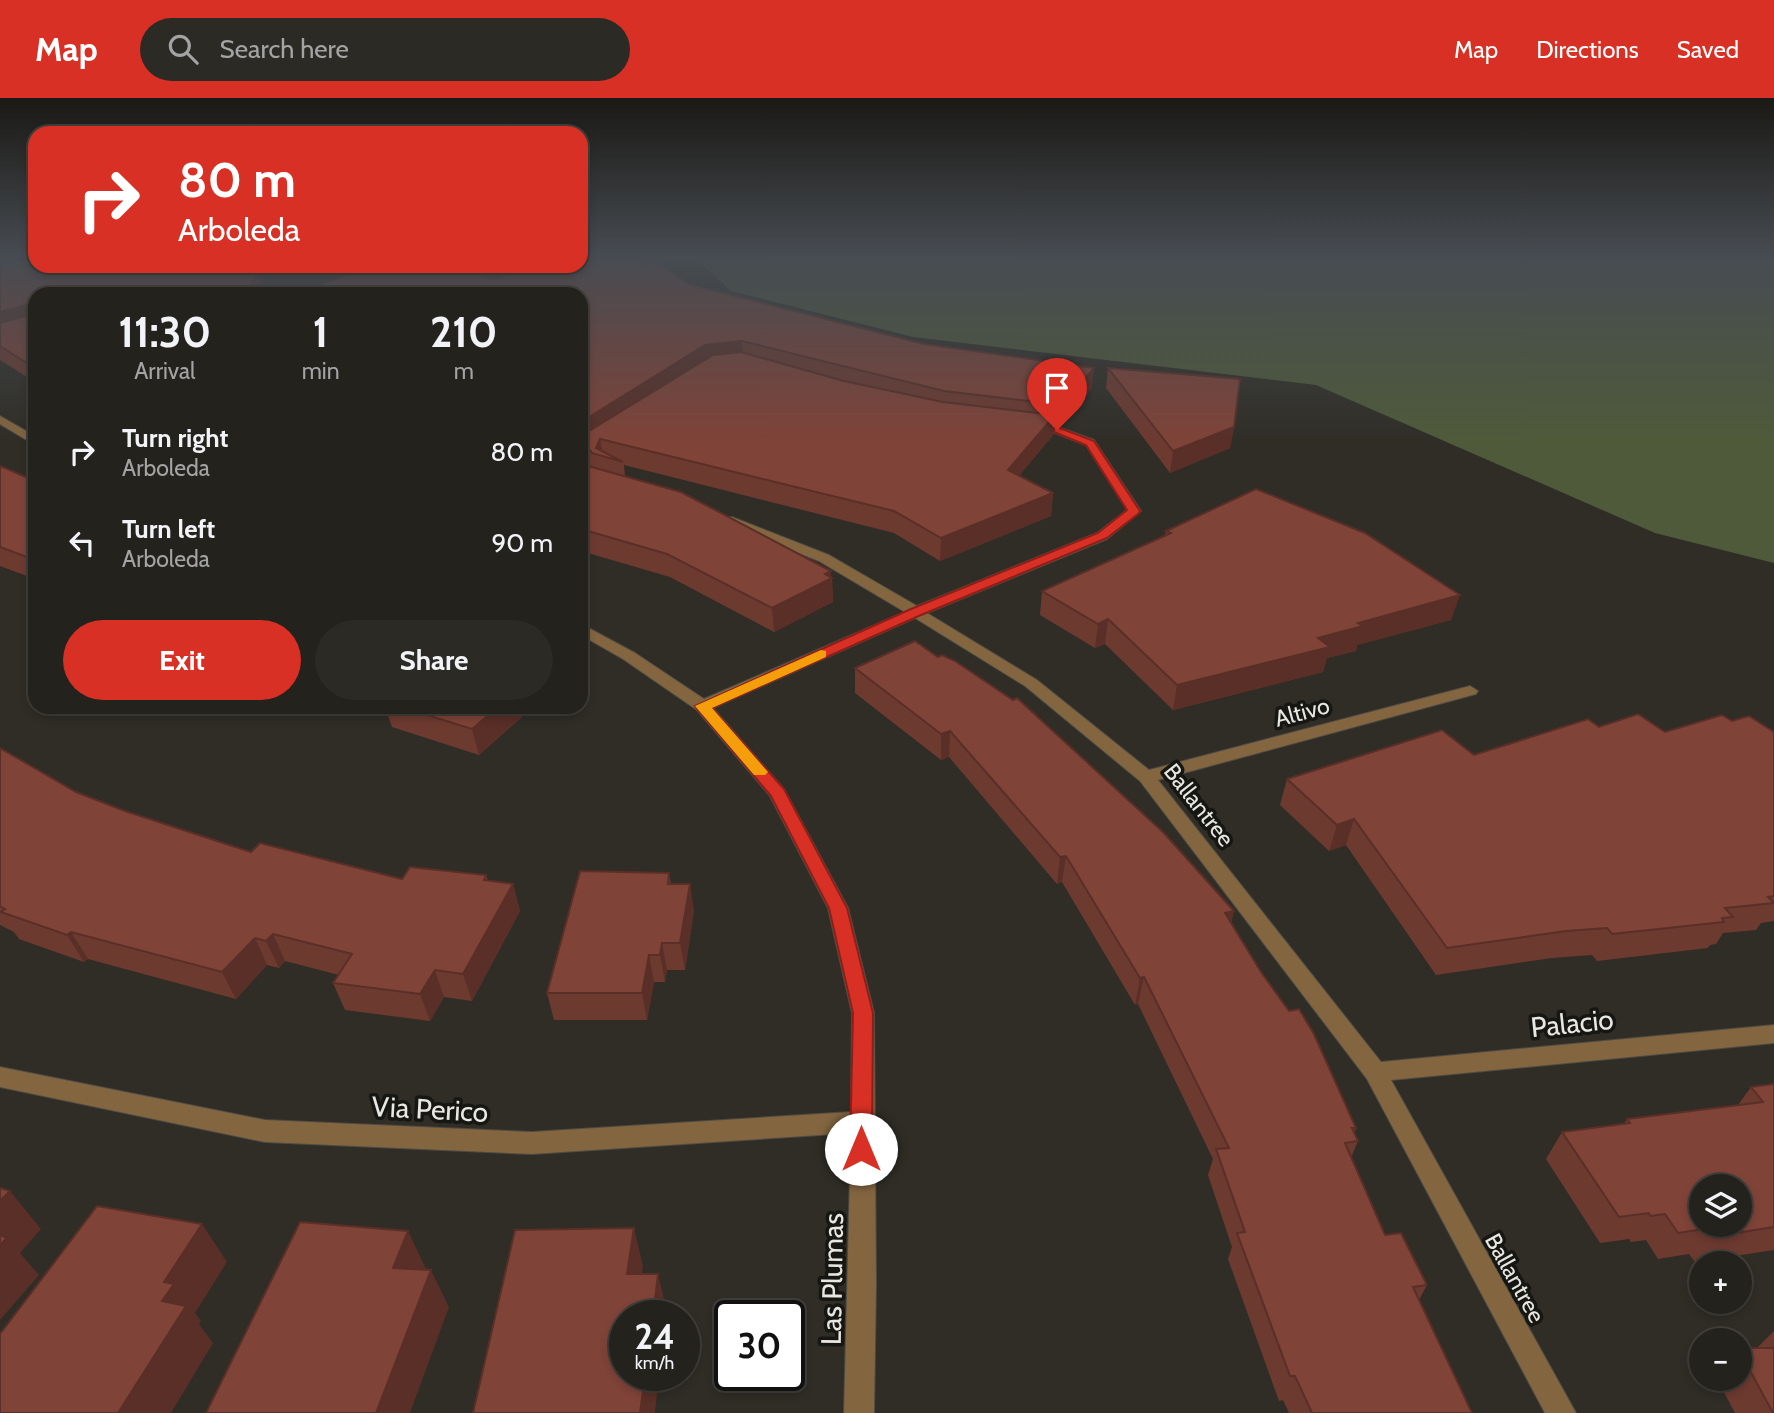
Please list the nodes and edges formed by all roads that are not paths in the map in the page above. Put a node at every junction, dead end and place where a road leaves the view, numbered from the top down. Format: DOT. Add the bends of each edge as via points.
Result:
graph roads {
  1 [pos="0,419"];
  2 [pos="1019,426"];
  3 [pos="28,437"];
  4 [pos="703,513"];
  5 [pos="916,612"];
  6 [pos="588,633"];
  7 [pos="1470,691"];
  8 [pos="703,706"];
  9 [pos="1146,777"];
  10 [pos="1774,1034"];
  11 [pos="1375,1072"];
  12 [pos="0,1077"];
  13 [pos="861,1122"];
  14 [pos="859,1413"];
  15 [pos="1561,1413"];
  1 -- 3 [label="street"];
  2 -- 5 [label="street" via="1057,430 1090,443 1134,511 1102,536"];
  4 -- 5 [label="street, Ballantree" via="824,558"];
  5 -- 8 [label="street"];
  5 -- 9 [label="street, Ballantree" via="1031,683"];
  6 -- 8 [label="street, Las Plumas"];
  7 -- 9 [label="street, Altivo"];
  8 -- 13 [label="street, Las Plumas" via="778,793 838,908 863,1013"];
  9 -- 11 [label="street, Ballantree"];
  10 -- 11 [label="street, Palacio"];
  11 -- 15 [label="street, Ballantree"];
  12 -- 13 [label="street, Via Perico" via="265,1131 532,1143"];
  13 -- 14 [label="street, Las Plumas"];
}
